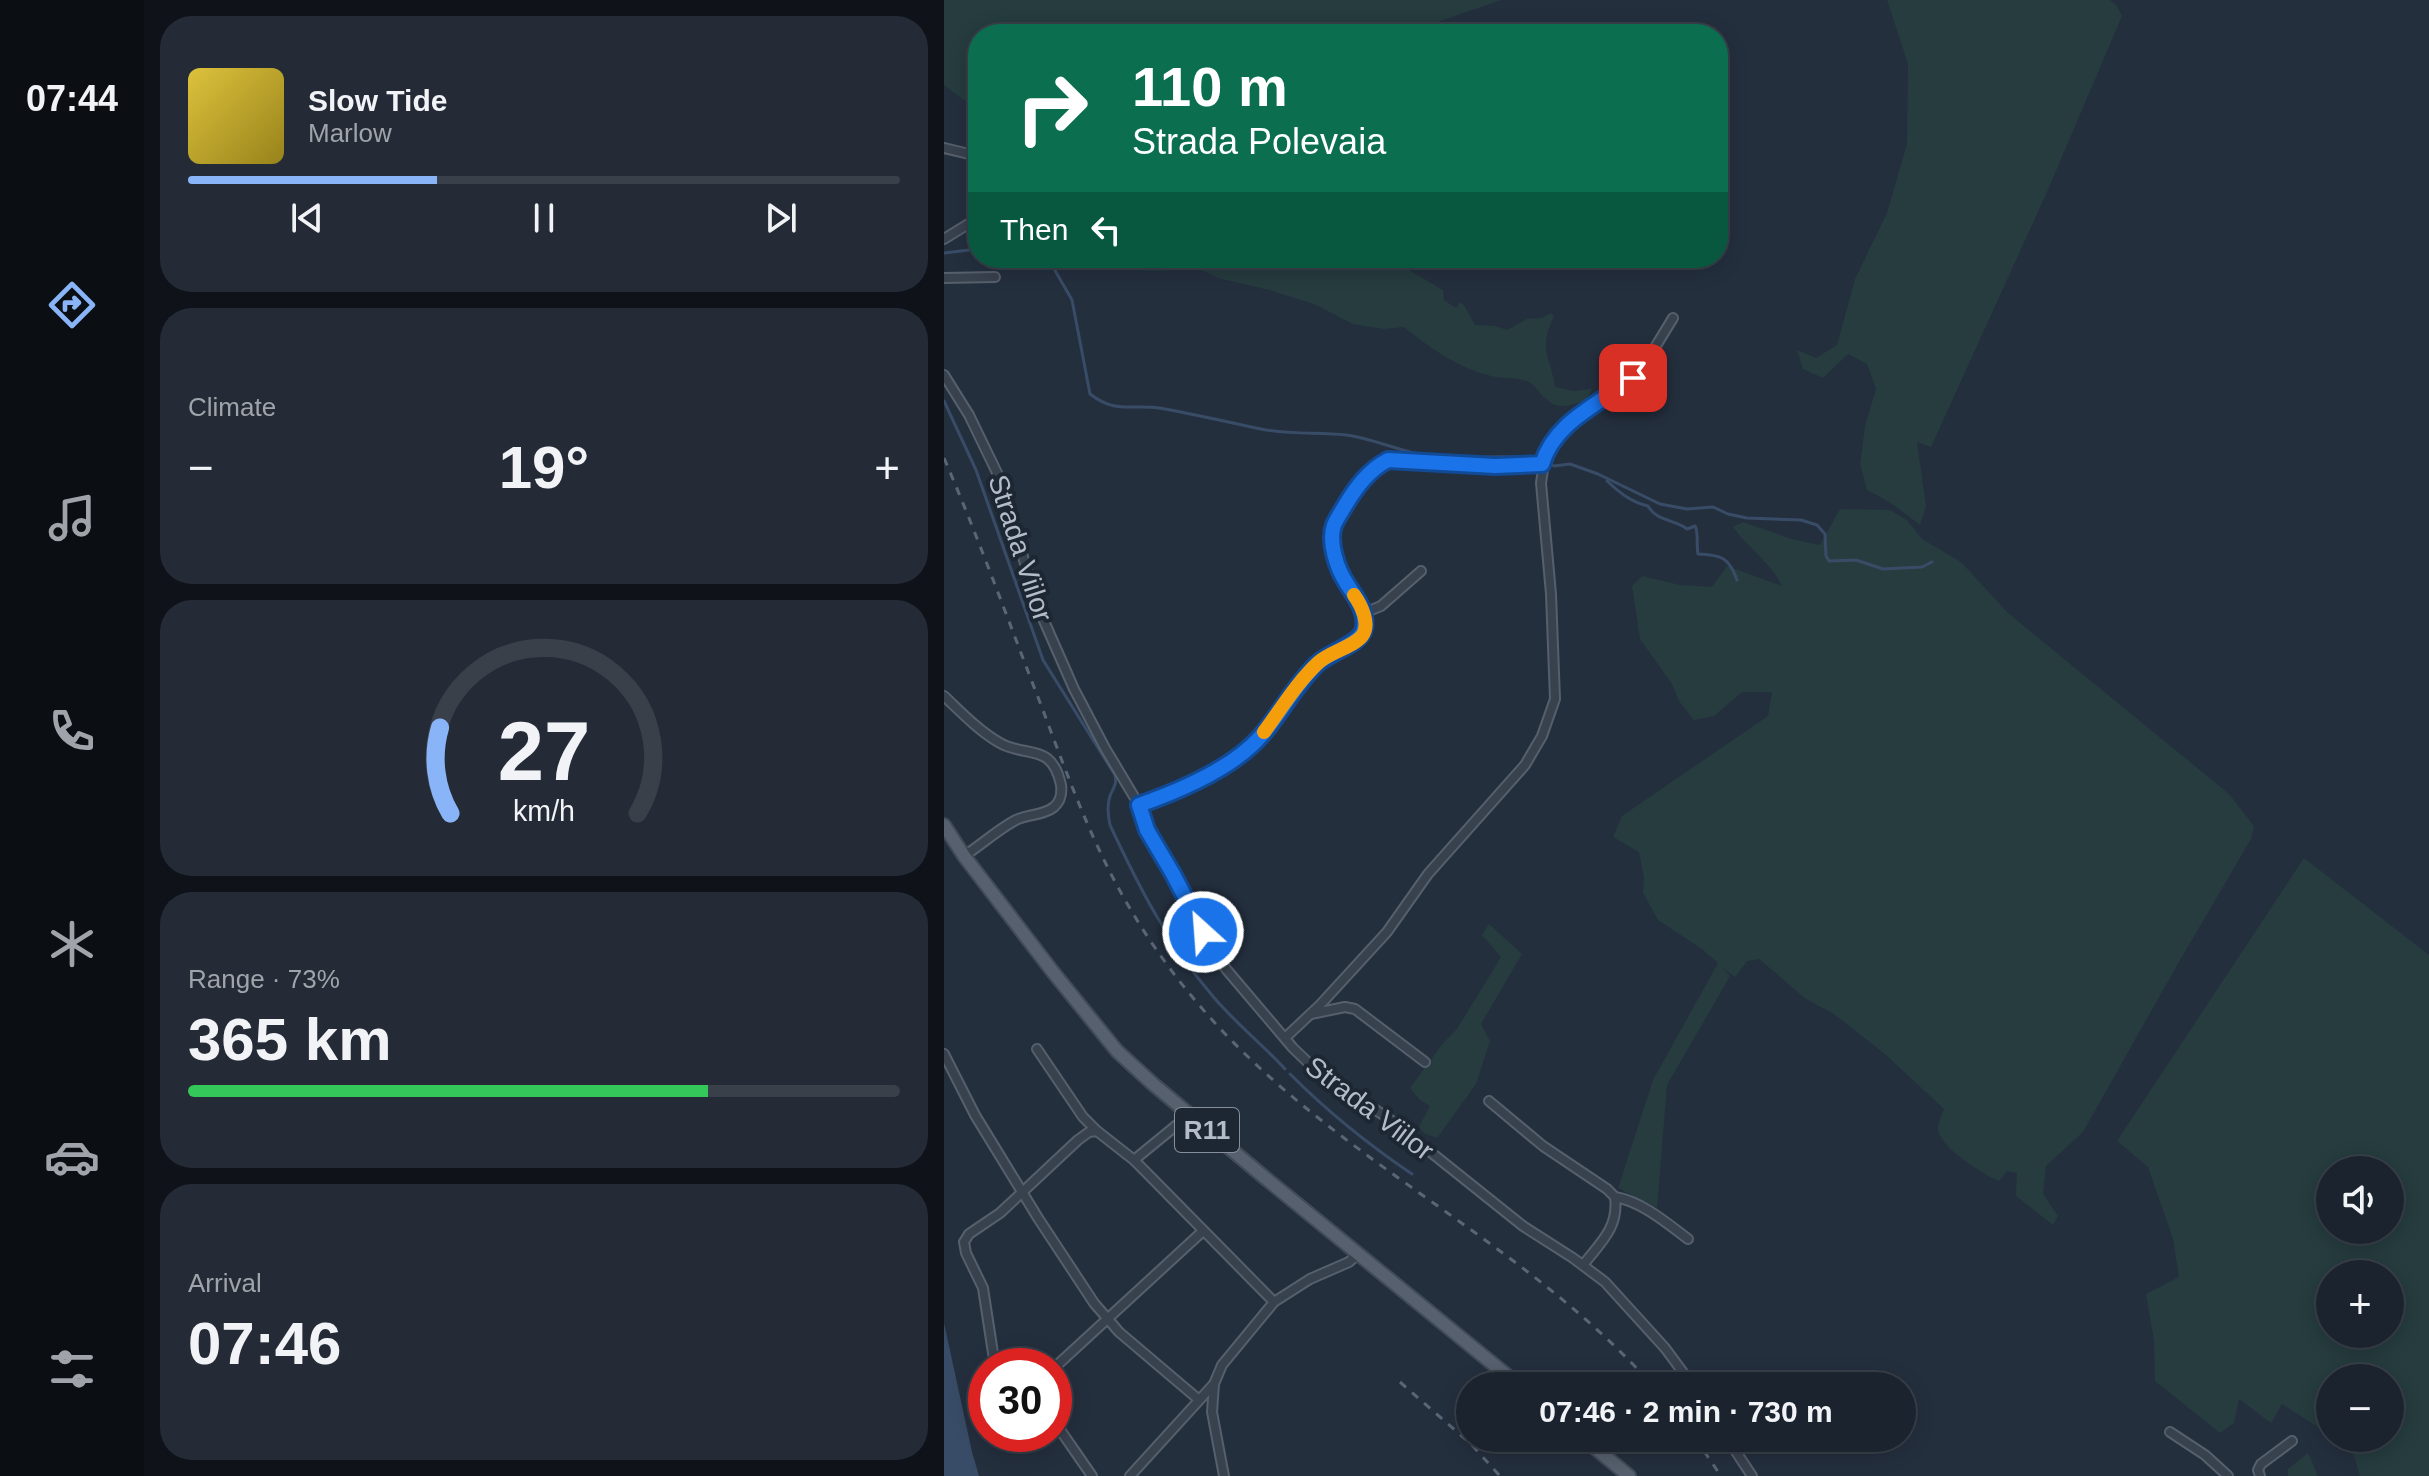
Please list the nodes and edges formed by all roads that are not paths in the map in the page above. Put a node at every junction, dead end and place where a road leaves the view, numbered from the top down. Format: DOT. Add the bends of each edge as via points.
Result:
graph roads {
  1 [pos="944,148"];
  2 [pos="968,154"];
  3 [pos="968,224"];
  4 [pos="944,239"];
  5 [pos="995,277"];
  6 [pos="944,278"];
  7 [pos="1673,318"];
  8 [pos="944,375"];
  9 [pos="1542,464"];
  10 [pos="1421,571"];
  11 [pos="1364,613"];
  12 [pos="944,696"];
  13 [pos="1139,805"];
  14 [pos="944,825"];
  15 [pos="949,846"];
  16 [pos="964,856"];
  17 [pos="1310,1014"];
  18 [pos="1286,1037"];
  19 [pos="1037,1049"];
  20 [pos="944,1054"];
  21 [pos="1425,1062"];
  22 [pos="1489,1101"];
  23 [pos="1189,1115"];
  24 [pos="1097,1131"];
  25 [pos="1134,1160"];
  26 [pos="1023,1190"];
  27 [pos="1615,1197"];
  28 [pos="1203,1231"];
  29 [pos="1688,1239"];
  30 [pos="1358,1254"];
  31 [pos="1583,1265"];
  32 [pos="1274,1302"];
  33 [pos="1108,1320"];
  34 [pos="992,1348"];
  35 [pos="1072,1352"];
  36 [pos="1503,1372"];
  37 [pos="1683,1372"];
  38 [pos="1214,1384"];
  39 [pos="1198,1399"];
  40 [pos="2170,1432"];
  41 [pos="2292,1441"];
  42 [pos="1072,1447"];
  43 [pos="1600,1452"];
  44 [pos="1736,1452"];
  45 [pos="1092,1476"];
  46 [pos="1130,1476"];
  47 [pos="1224,1476"];
  48 [pos="1629,1476"];
  49 [pos="1752,1476"];
  50 [pos="2228,1476"];
  51 [pos="2260,1476"];
  1 -- 2 [label="street"];
  3 -- 4 [label="street"];
  5 -- 6 [label="street"];
  7 -- 9 [label="street" via="1640,372 1567,425"];
  8 -- 13 [label="street, Strada Viilor" via="1001,481 1037,605 1074,689"];
  9 -- 11 [label="street" via="1388,460 1376,466 1333,527 1340,570"];
  9 -- 17 [label="street" via="1555,699 1542,736 1525,765 1428,874 1387,932"];
  10 -- 11 [label="street" via="1381,606"];
  11 -- 13 [label="street" via="1362,636 1318,663 1249,747 1182,789"];
  12 -- 16 [label="street" via="1000,743 1034,751 1052,764 1060,781 1060,801 1051,809 1012,821"];
  13 -- 18 [label="street, Strada Viilor" via="1147,830 1214,952"];
  14 -- 15 [label="main road, R11"];
  15 -- 16 [label="main road, R11"];
  16 -- 23 [label="main road, R11" via="1099,1031"];
  17 -- 18 [label="street"];
  17 -- 21 [label="street, Strada Viilor" via="1355,1009"];
  18 -- 31 [label="street, Strada Viilor" via="1319,1073 1388,1118 1523,1226"];
  19 -- 24 [label="street"];
  20 -- 26 [label="street"];
  22 -- 27 [label="street"];
  23 -- 25 [label="street"];
  23 -- 30 [label="main road, R11"];
  24 -- 25 [label="street"];
  24 -- 26 [label="street" via="1078,1140"];
  25 -- 28 [label="street"];
  26 -- 33 [label="street"];
  26 -- 34 [label="street" via="964,1242 983,1288"];
  27 -- 29 [label="street" via="1646,1210"];
  27 -- 31 [label="street" via="1613,1226"];
  28 -- 32 [label="street"];
  28 -- 33 [label="street"];
  30 -- 32 [label="street"];
  30 -- 36 [label="main road, R11"];
  31 -- 37 [label="street, Strada Viilor" via="1616,1292"];
  32 -- 38 [label="street" via="1222,1365"];
  33 -- 35 [label="street"];
  33 -- 39 [label="street"];
  38 -- 39 [label="street"];
  38 -- 47 [label="street" via="1213,1422"];
  39 -- 46 [label="street"];
  40 -- 50 [label="street"];
  41 -- 51 [label="street" via="2261,1464"];
  42 -- 45 [label="street"];
  43 -- 48 [label="main road"];
  44 -- 49 [label="street"];
}
